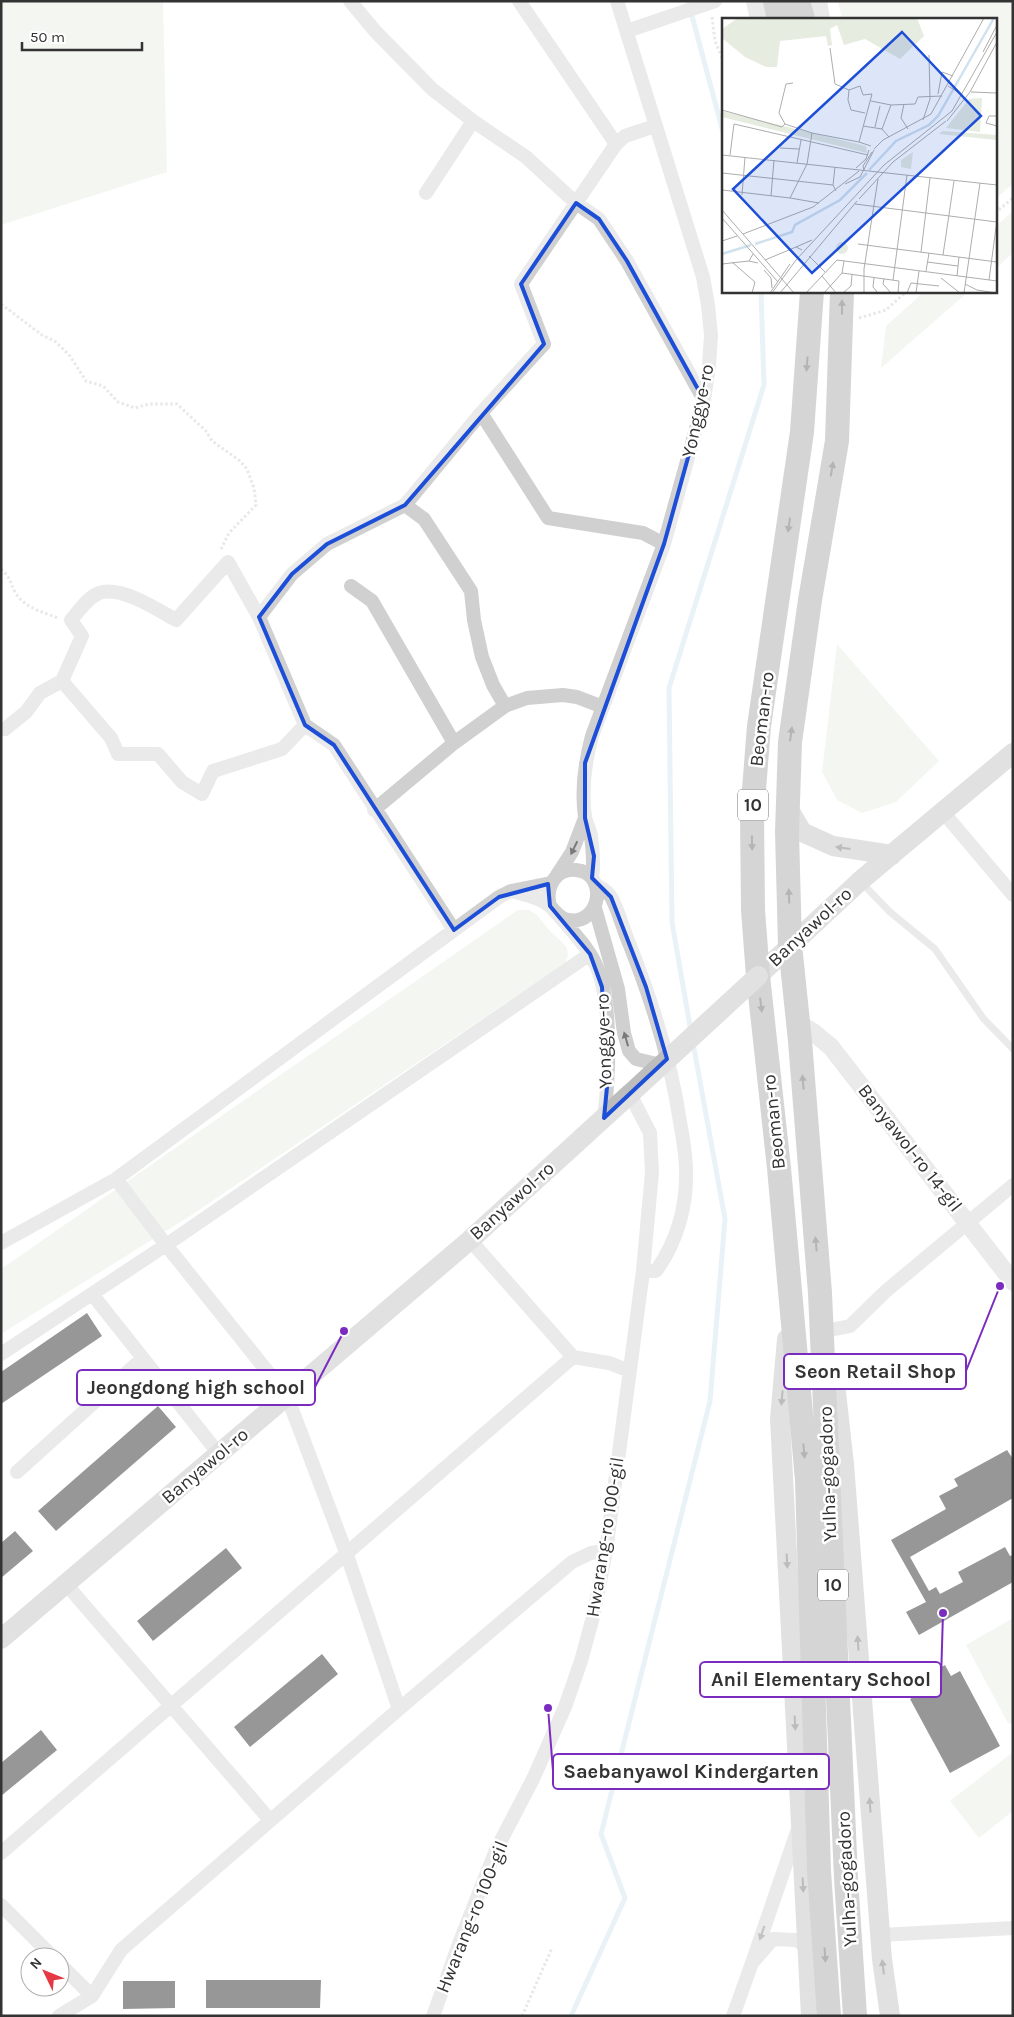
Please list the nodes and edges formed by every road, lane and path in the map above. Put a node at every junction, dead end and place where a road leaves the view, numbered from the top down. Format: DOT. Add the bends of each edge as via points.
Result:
graph roads {
  1 [pos="350,1"];
  2 [pos="519,1"];
  3 [pos="617,1"];
  4 [pos="756,1"];
  5 [pos="775,1"];
  6 [pos="798,1"];
  7 [pos="818,1"];
  8 [pos="713,5"];
  9 [pos="759,18"];
  10 [pos="779,18"];
  11 [pos="803,18"];
  12 [pos="821,18"];
  13 [pos="627,31"];
  14 [pos="722,58"];
  15 [pos="473,121"];
  16 [pos="655,126"];
  17 [pos="616,144"];
  18 [pos="426,193"];
  19 [pos="1013,198"];
  20 [pos="576,202"];
  21 [pos="996,212"];
  22 [pos="805,292"];
  23 [pos="812,292"];
  24 [pos="842,292"];
  25 [pos="906,292"];
  26 [pos="1,304"];
  27 [pos="810,315"];
  28 [pos="842,324"];
  29 [pos="704,400"];
  30 [pos="481,413"];
  31 [pos="405,506"];
  32 [pos="664,544"];
  33 [pos="228,562"];
  34 [pos="1,569"];
  35 [pos="351,586"];
  36 [pos="258,617"];
  37 [pos="71,620"];
  38 [pos="62,681"];
  39 [pos="505,706"];
  40 [pos="603,707"];
  41 [pos="305,725"];
  42 [pos="1,729"];
  43 [pos="454,743"];
  44 [pos="1013,753"];
  45 [pos="788,808"];
  46 [pos="374,810"];
  47 [pos="943,812"];
  48 [pos="585,818"];
  49 [pos="892,854"];
  50 [pos="554,880"];
  51 [pos="860,881"];
  52 [pos="594,882"];
  53 [pos="511,891"];
  54 [pos="1013,895"];
  55 [pos="550,906"];
  56 [pos="595,908"];
  57 [pos="560,917"];
  58 [pos="454,930"];
  59 [pos="790,945"];
  60 [pos="590,954"];
  61 [pos="758,976"];
  62 [pos="798,1023"];
  63 [pos="1013,1049"];
  64 [pos="662,1065"];
  65 [pos="630,1094"];
  66 [pos="604,1118"];
  67 [pos="116,1179"];
  68 [pos="1013,1185"];
  69 [pos="968,1223"];
  70 [pos="470,1240"];
  71 [pos="1,1243"];
  72 [pos="166,1245"];
  73 [pos="644,1271"];
  74 [pos="1013,1282"];
  75 [pos="820,1293"];
  76 [pos="92,1294"];
  77 [pos="791,1297"];
  78 [pos="830,1330"];
  79 [pos="1,1354"];
  80 [pos="573,1357"];
  81 [pos="142,1358"];
  82 [pos="630,1371"];
  83 [pos="287,1396"];
  84 [pos="219,1454"];
  85 [pos="17,1472"];
  86 [pos="606,1551"];
  87 [pos="347,1555"];
  88 [pos="65,1583"];
  89 [pos="1,1639"];
  90 [pos="171,1707"];
  91 [pos="399,1709"];
  92 [pos="270,1820"];
  93 [pos="800,1821"];
  94 [pos="1,1853"];
  95 [pos="1,1905"];
  96 [pos="1013,1928"];
  97 [pos="880,1934"];
  98 [pos="806,1946"];
  99 [pos="43,1947"];
  100 [pos="552,1948"];
  101 [pos="752,1963"];
  102 [pos="70,1974"];
  103 [pos="92,1996"];
  104 [pos="59,2016"];
  105 [pos="433,2016"];
  106 [pos="522,2016"];
  107 [pos="733,2016"];
  108 [pos="811,2016"];
  109 [pos="829,2016"];
  110 [pos="856,2016"];
  111 [pos="890,2016"];
  1 -- 15 [label="street" via="432,88"];
  2 -- 17 [label="street"];
  3 -- 13 [label="street, Yonggye-ro"];
  4 -- 9 [label="street"];
  5 -- 10 [label="highway"];
  6 -- 11 [label="highway"];
  7 -- 12 [label="street"];
  8 -- 13 [label="street, bridge"];
  8 -- 14 [label="path" via="715,41"];
  13 -- 16 [label="street, Yonggye-ro"];
  15 -- 18 [label="street"];
  15 -- 20 [label="street" via="526,158"];
  16 -- 17 [label="street" via="625,136"];
  16 -- 29 [label="street, Yonggye-ro" via="703,277 711,335"];
  17 -- 20 [label="street"];
  19 -- 21 [label="path"];
  20 -- 29 [label="street" via="599,219 627,261"];
  20 -- 30 [label="street" via="521,284 544,344"];
  22 -- 27 [label="street"];
  23 -- 27 [label="highway, Beoman-ro / 10"];
  28 -- 24 [label="highway, Beoman-ro / 10, one-way"];
  25 -- 28 [label="path" via="886,310"];
  26 -- 33 [label="path" via="56,342 70,356 86,382 103,386 118,402 135,408 149,404 177,404 206,431 212,441 243,464 254,488 256,505 229,533 221,548 222,561"];
  27 -- 61 [label="highway, Beoman-ro / 10, one-way" via="802,432 759,726 752,815 753,910"];
  45 -- 28 [label="highway, Beoman-ro / 10, one-way" via="790,742 837,441"];
  29 -- 32 [label="street, Yonggye-ro"];
  30 -- 31 [label="street"];
  30 -- 32 [label="street" via="548,518 643,533"];
  31 -- 36 [label="street" via="327,544 292,574"];
  31 -- 39 [label="street" via="424,519 471,591 482,657"];
  32 -- 40 [label="street, Yonggye-ro"];
  33 -- 36 [label="street"];
  33 -- 37 [label="street" via="176,620 138,599 117,593 100,593 86,602"];
  34 -- 37 [label="path" via="11,578 26,605 62,620"];
  35 -- 43 [label="street" via="372,601"];
  36 -- 41 [label="street"];
  37 -- 38 [label="street" via="82,636"];
  38 -- 41 [label="street" via="111,738 118,754 158,754 182,782 202,794 213,771 282,749"];
  38 -- 42 [label="street" via="40,693 26,712"];
  39 -- 40 [label="street" via="527,698 562,695"];
  39 -- 43 [label="street"];
  40 -- 48 [label="street, Yonggye-ro" via="585,763"];
  41 -- 46 [label="street" via="334,745"];
  43 -- 46 [label="street"];
  44 -- 47 [label="main road, Banyawol-ro"];
  49 -- 45 [label="main road, one-way" via="833,846 802,832"];
  59 -- 45 [label="highway, Beoman-ro / 10, one-way"];
  46 -- 58 [label="street"];
  47 -- 49 [label="main road, Banyawol-ro"];
  47 -- 54 [label="street"];
  48 -- 50 [label="street, Yonggye-ro, one-way" via="572,852"];
  48 -- 52 [label="street, Yonggye-ro" via="594,856"];
  49 -- 51 [label="main road, Banyawol-ro"];
  50 -- 52 [label="street" via="563,872 579,870"];
  50 -- 53 [label="street"];
  50 -- 55 [label="street" via="548,899"];
  51 -- 59 [label="main road, Banyawol-ro"];
  51 -- 63 [label="lane" via="890,912 935,949 983,1018"];
  52 -- 56 [label="street" via="598,900"];
  52 -- 73 [label="street" via="611,897 660,1026 683,1138 685,1190 677,1230 668,1254 656,1271"];
  53 -- 55 [label="street"];
  53 -- 58 [label="street"];
  55 -- 57 [label="street"];
  56 -- 57 [label="street" via="590,914 575,920"];
  64 -- 56 [label="street, Yonggye-ro, one-way" via="636,1059 629,1051 618,989"];
  57 -- 60 [label="street, Yonggye-ro"];
  58 -- 67 [label="street"];
  59 -- 61 [label="main road, Banyawol-ro"];
  59 -- 62 [label="highway, Beoman-ro / 10"];
  60 -- 66 [label="street, Yonggye-ro" via="602,987 605,1011 608,1087"];
  60 -- 72 [label="street"];
  61 -- 64 [label="main road, Banyawol-ro, bridge"];
  61 -- 77 [label="highway, Beoman-ro / 10, one-way"];
  62 -- 69 [label="street, Banyawol-ro 14-gil" via="831,1047"];
  75 -- 62 [label="highway, Beoman-ro / 10, one-way"];
  64 -- 65 [label="main road, Banyawol-ro, bridge"];
  65 -- 66 [label="main road, Banyawol-ro"];
  65 -- 73 [label="street, Hwarang-ro 100-gil" via="650,1133 652,1150"];
  66 -- 70 [label="main road, Banyawol-ro"];
  67 -- 71 [label="street"];
  67 -- 72 [label="street"];
  68 -- 69 [label="street"];
  69 -- 74 [label="street, Banyawol-ro 14-gil"];
  69 -- 78 [label="street" via="886,1291 850,1326"];
  70 -- 80 [label="street"];
  70 -- 83 [label="main road, Banyawol-ro"];
  72 -- 76 [label="street"];
  72 -- 83 [label="street"];
  73 -- 82 [label="street, Hwarang-ro 100-gil"];
  75 -- 78 [label="main road"];
  75 -- 110 [label="highway, Yulha-gogadoro / 10" via="846,1878"];
  76 -- 79 [label="street"];
  76 -- 81 [label="street"];
  77 -- 93 [label="main road, one-way" via="780,1419"];
  77 -- 109 [label="highway, Yulha-gogadoro / 10, one-way" via="807,1480 819,1871"];
  97 -- 78 [label="main road, one-way" via="844,1464"];
  80 -- 82 [label="street" via="609,1363"];
  80 -- 87 [label="street"];
  81 -- 84 [label="street"];
  81 -- 85 [label="street"];
  82 -- 86 [label="street, Hwarang-ro 100-gil"];
  83 -- 84 [label="main road, Banyawol-ro"];
  83 -- 87 [label="street"];
  84 -- 88 [label="main road, Banyawol-ro"];
  86 -- 91 [label="street" via="572,1562"];
  86 -- 105 [label="street, Hwarang-ro 100-gil" via="581,1661 565,1707 496,1850"];
  87 -- 90 [label="street"];
  87 -- 91 [label="street"];
  88 -- 89 [label="main road, Banyawol-ro"];
  88 -- 90 [label="street"];
  90 -- 92 [label="street"];
  90 -- 94 [label="street"];
  91 -- 92 [label="street"];
  92 -- 103 [label="street" via="121,1950"];
  93 -- 98 [label="main road, one-way"];
  93 -- 101 [label="street, one-way"];
  95 -- 99 [label="street"];
  96 -- 97 [label="street"];
  111 -- 97 [label="main road, one-way"];
  98 -- 101 [label="street" via="796,1940 773,1939"];
  98 -- 108 [label="main road"];
  100 -- 106 [label="path"];
  101 -- 107 [label="street"];
  102 -- 103 [label="street"];
  103 -- 104 [label="street"];
}
